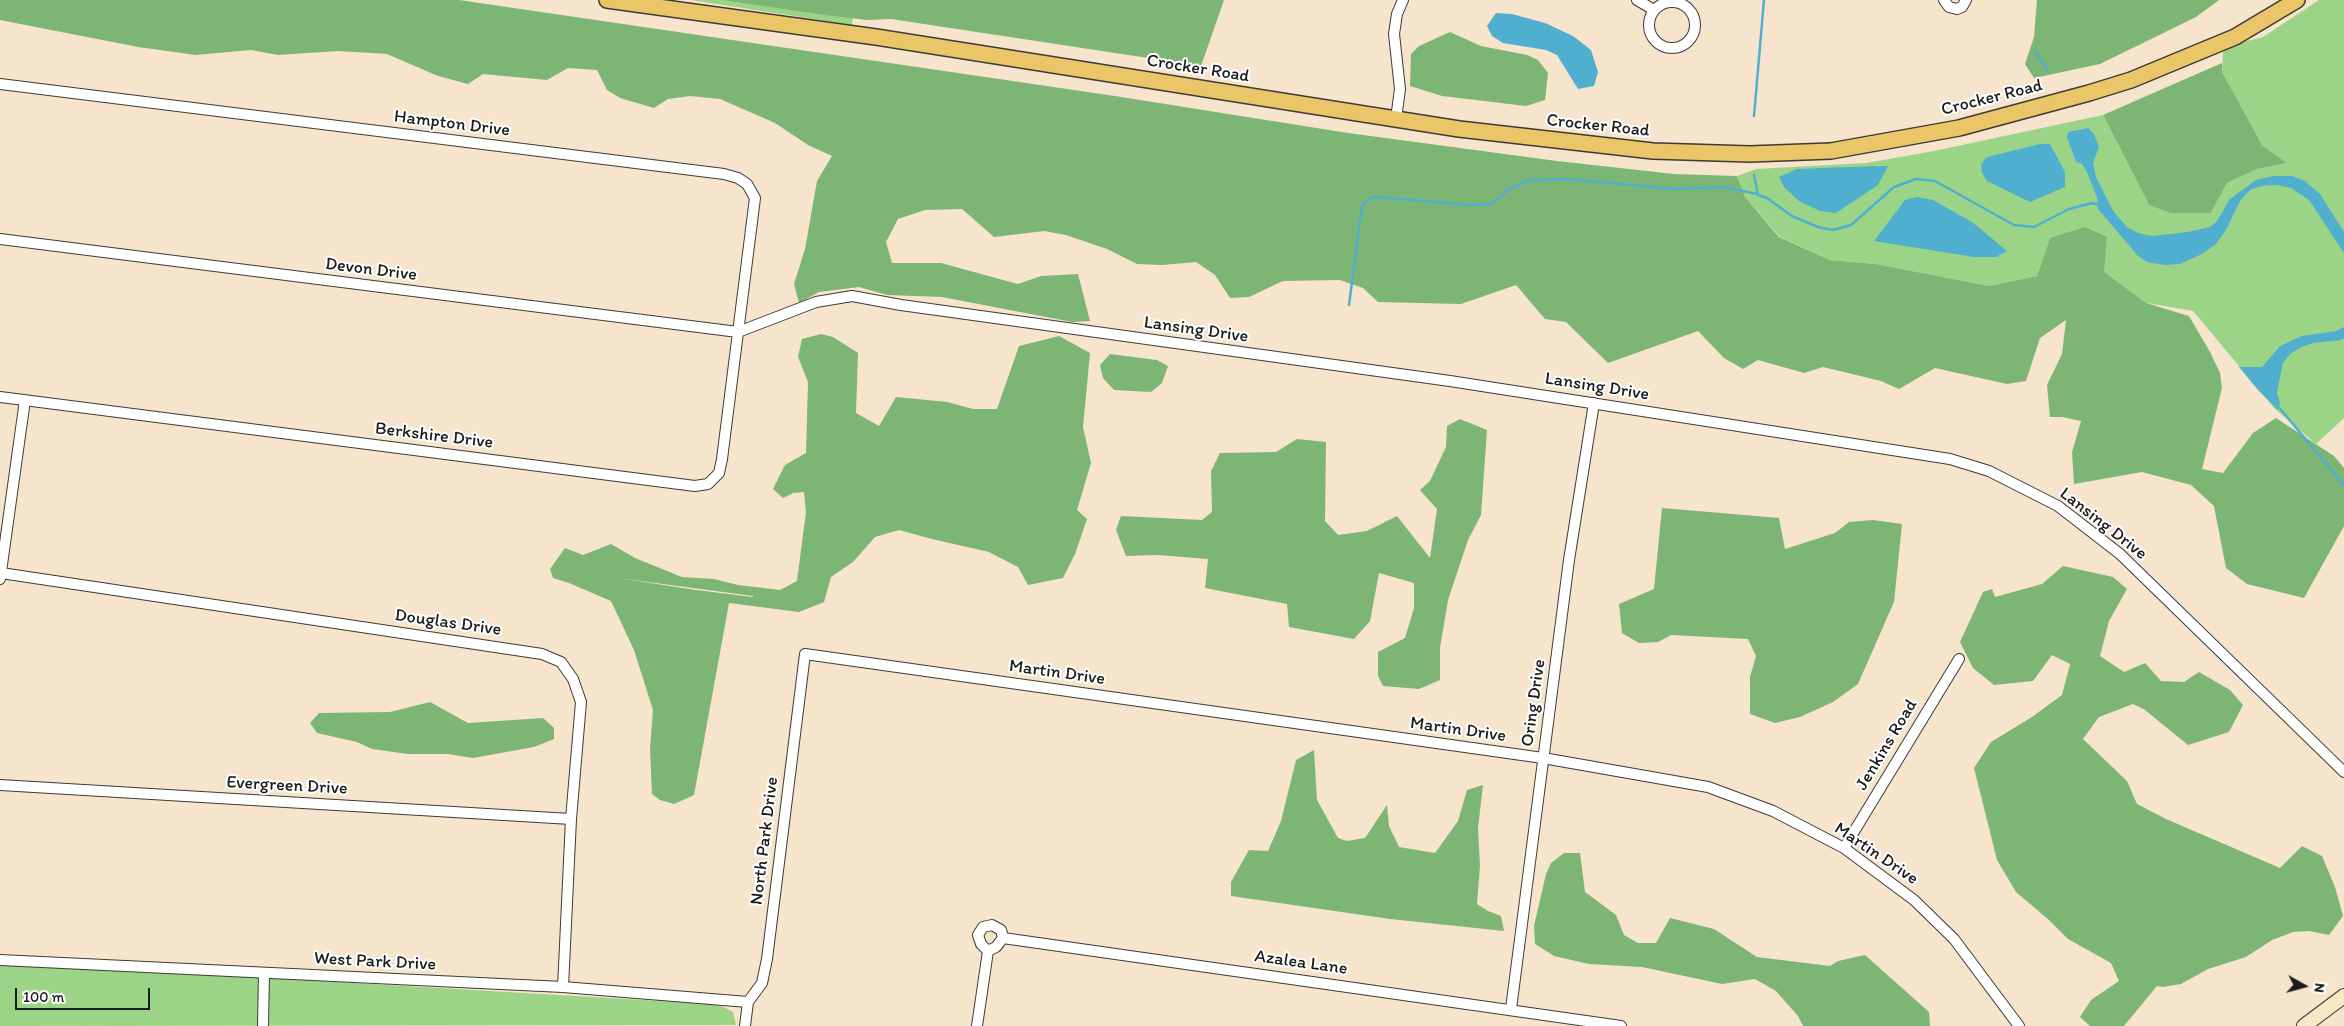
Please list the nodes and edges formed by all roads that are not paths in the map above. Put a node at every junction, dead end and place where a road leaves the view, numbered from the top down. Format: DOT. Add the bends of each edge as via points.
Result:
graph roads {
  1 [pos="607,0"];
  2 [pos="1403,0"];
  3 [pos="1637,0"];
  4 [pos="1944,0"];
  5 [pos="1966,0"];
  6 [pos="2297,0"];
  7 [pos="1654,10"];
  8 [pos="0,84"];
  9 [pos="1396,119"];
  10 [pos="0,239"];
  11 [pos="738,332"];
  12 [pos="0,397"];
  13 [pos="25,400"];
  14 [pos="1594,403"];
  15 [pos="0,576"];
  16 [pos="805,654"];
  17 [pos="1959,659"];
  18 [pos="1543,758"];
  19 [pos="2344,772"];
  20 [pos="0,786"];
  21 [pos="571,819"];
  22 [pos="1844,848"];
  23 [pos="1003,938"];
  24 [pos="988,951"];
  25 [pos="0,960"];
  26 [pos="264,973"];
  27 [pos="563,987"];
  28 [pos="2344,996"];
  29 [pos="748,1002"];
  30 [pos="1511,1009"];
  31 [pos="263,1026"];
  32 [pos="745,1026"];
  33 [pos="978,1026"];
  34 [pos="1621,1026"];
  35 [pos="2018,1026"];
  36 [pos="2304,1026"];
  1 -- 9 [label="main road, Crocker Road" via="876,37"];
  2 -- 9 [label="street" via="1394,34 1400,89"];
  3 -- 7 [label="street"];
  4 -- 5 [label="street" via="1949,7 1956,9 1962,7"];
  6 -- 9 [label="main road, Crocker Road" via="2235,37 2131,80 1959,128 1830,151 1750,154 1653,151"];
  7 -- 7 [label="street" via="1649,24 1659,43 1672,48 1691,38 1695,22 1689,8 1675,2 1660,5"];
  8 -- 11 [label="street, Hampton Drive" via="738,178 747,184 756,198"];
  10 -- 11 [label="street, Devon Drive"];
  11 -- 13 [label="street, Berkshire Drive" via="718,473 708,484 695,486"];
  11 -- 14 [label="street, Lansing Drive" via="816,302 852,296"];
  12 -- 13 [label="street, Berkshire Drive"];
  13 -- 15 [label="street"];
  14 -- 18 [label="street, Oring Drive"];
  14 -- 19 [label="street, Lansing Drive" via="1950,459 1989,471 2020,486 2058,506 2126,558"];
  15 -- 21 [label="street, Douglas Drive" via="542,654 561,662 573,679 581,702"];
  16 -- 18 [label="street, Martin Drive"];
  16 -- 29 [label="street, North Park Drive" via="767,959 762,983"];
  17 -- 22 [label="street, Jenkins Road"];
  18 -- 22 [label="street, Martin Drive" via="1708,787 1773,811"];
  18 -- 30 [label="street, Oring Drive"];
  20 -- 21 [label="street, Evergreen Drive"];
  21 -- 27 [label="street, Douglas Drive"];
  22 -- 35 [label="street, Martin Drive" via="1914,900 1954,939"];
  23 -- 24 [label="street"];
  23 -- 24 [label="street, Azalea Lane" via="997,927 983,927 978,938"];
  23 -- 30 [label="street, Azalea Lane"];
  24 -- 33 [label="street"];
  25 -- 26 [label="street, West Park Drive"];
  26 -- 27 [label="street, West Park Drive"];
  26 -- 31 [label="street"];
  27 -- 29 [label="street, West Park Drive"];
  28 -- 36 [label="main road"];
  29 -- 32 [label="street, North Park Drive"];
  30 -- 34 [label="street, Azalea Lane"];
}
